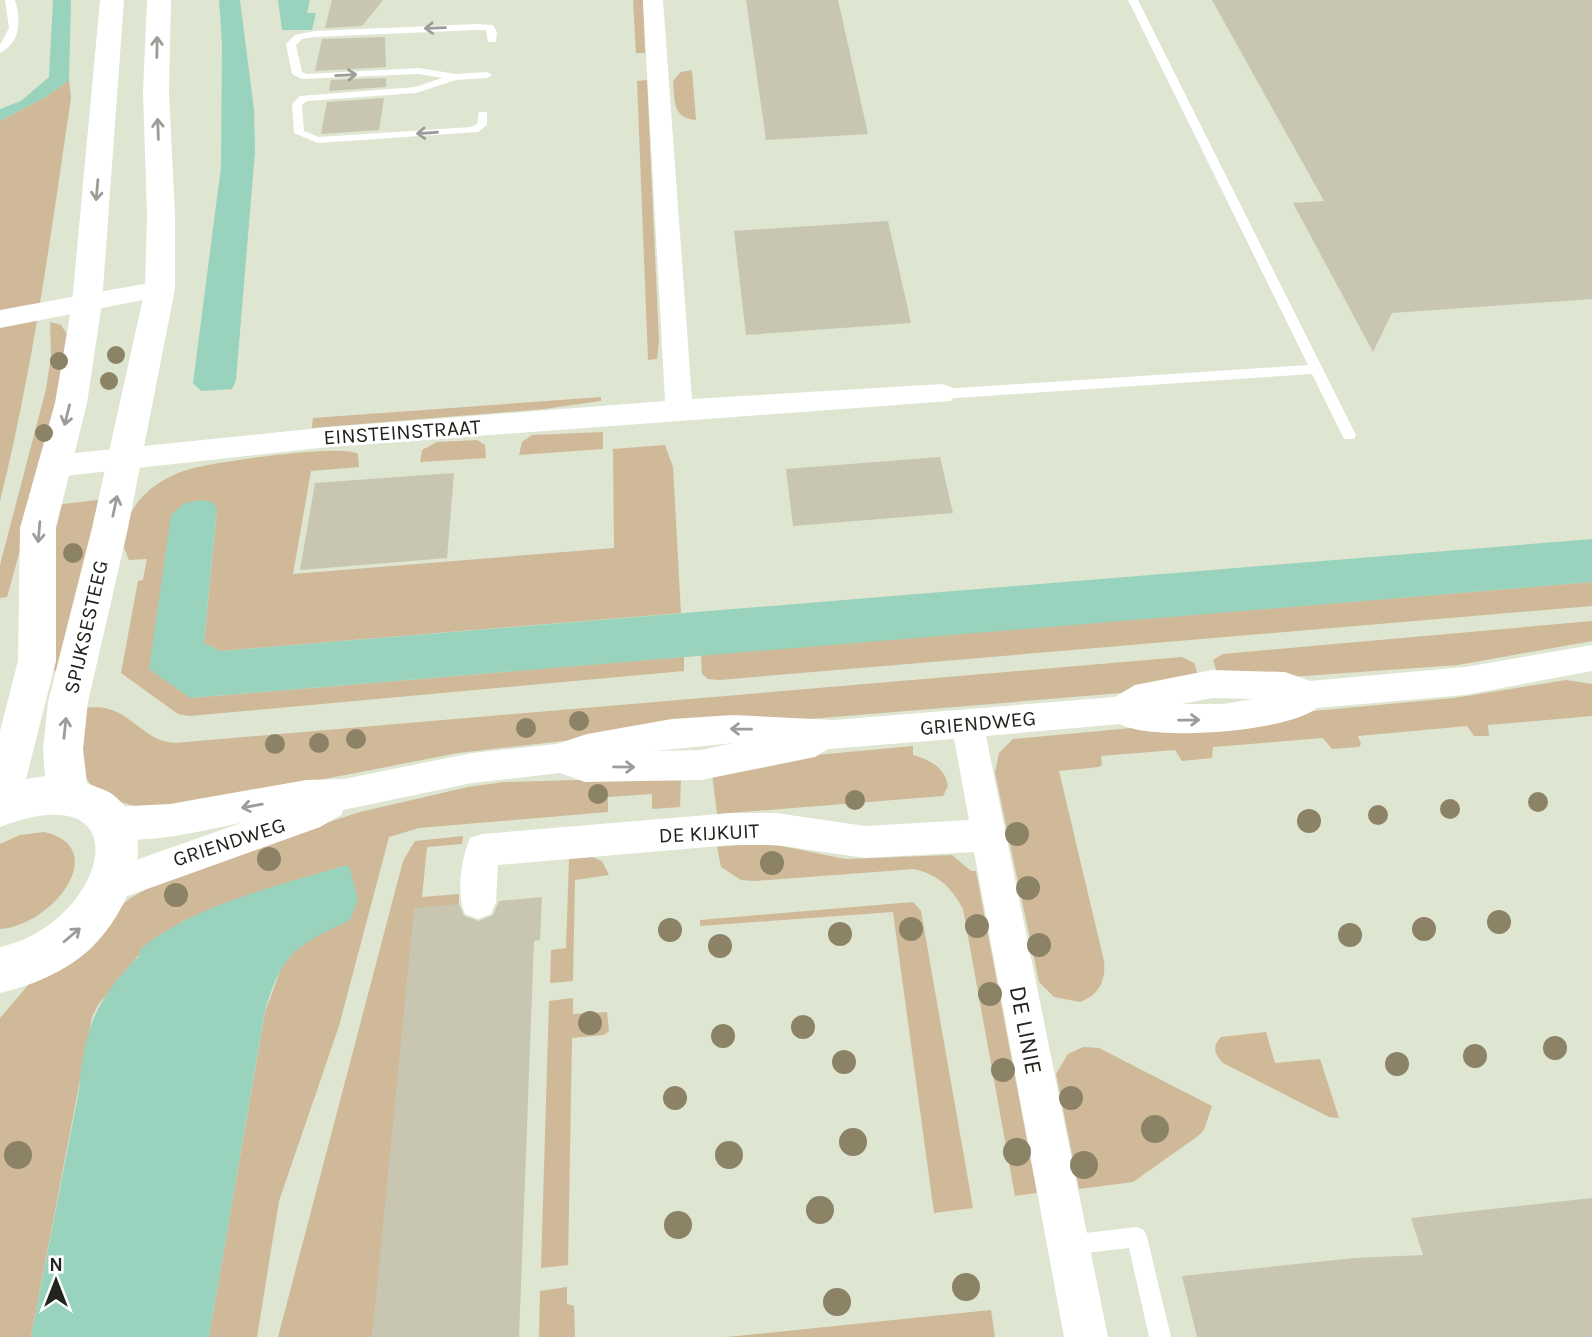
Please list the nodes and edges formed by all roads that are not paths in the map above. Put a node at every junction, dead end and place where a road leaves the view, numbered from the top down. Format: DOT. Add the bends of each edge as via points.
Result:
graph roads {
  1 [pos="10,0"];
  2 [pos="112,0"];
  3 [pos="159,0"];
  4 [pos="653,0"];
  5 [pos="1133,0"];
  6 [pos="492,40"];
  7 [pos="0,50"];
  8 [pos="487,75"];
  9 [pos="456,77"];
  10 [pos="483,114"];
  11 [pos="160,289"];
  12 [pos="87,303"];
  13 [pos="0,319"];
  14 [pos="1317,369"];
  15 [pos="942,394"];
  16 [pos="679,410"];
  17 [pos="1349,435"];
  18 [pos="125,460"];
  19 [pos="55,466"];
  20 [pos="1592,658"];
  21 [pos="967,724"];
  22 [pos="0,793"];
  23 [pos="344,794"];
  24 [pos="68,796"];
  25 [pos="0,808"];
  26 [pos="111,823"];
  27 [pos="988,835"];
  28 [pos="111,885"];
  29 [pos="478,902"];
  30 [pos="4,977"];
  31 [pos="1068,1245"];
  32 [pos="1086,1337"];
  33 [pos="1160,1337"];
  1 -- 7 [label="lane" via="15,27 10,43"];
  2 -- 12 [label="main road, SPIJKSESTEEG, one-way"];
  11 -- 3 [label="main road, SPIJKSESTEEG, one-way"];
  4 -- 16 [label="street"];
  5 -- 14 [label="lane"];
  6 -- 9 [label="lane, one-way" via="489,27 477,27 314,34 291,44 297,74 306,77 419,71"];
  8 -- 9 [label="lane"];
  10 -- 9 [label="lane, one-way" via="482,125 474,130 318,140 299,133 297,104 304,98 416,90"];
  11 -- 12 [label="street"];
  11 -- 18 [label="main road, SPIJKSESTEEG"];
  12 -- 13 [label="street"];
  12 -- 19 [label="main road, SPIJKSESTEEG, one-way" via="71,403"];
  14 -- 15 [label="lane"];
  14 -- 17 [label="lane"];
  15 -- 16 [label="street, EINSTEINSTRAAT"];
  16 -- 18 [label="street, EINSTEINSTRAAT" via="328,437"];
  18 -- 19 [label="street"];
  24 -- 18 [label="main road, SPIJKSESTEEG, one-way" via="63,749 68,702"];
  19 -- 22 [label="main road, SPIJKSESTEEG, one-way" via="38,528 37,661 11,767"];
  20 -- 21 [label="street, GRIENDWEG" via="1465,681 1310,695 1296,706 1223,718 1138,718 1123,710"];
  21 -- 23 [label="street, GRIENDWEG" via="834,735 803,747 701,765 585,767 557,759 472,768"];
  21 -- 27 [label="street, DE LINIE"];
  23 -- 26 [label="street, GRIENDWEG, one-way" via="306,796 170,820"];
  23 -- 28 [label="street, GRIENDWEG" via="308,816"];
  24 -- 25 [label="main road" via="31,797"];
  24 -- 26 [label="main road" via="93,805"];
  26 -- 28 [label="main road" via="118,851"];
  27 -- 29 [label="street, DE KIJKUIT" via="865,842 776,829 732,829 482,850"];
  27 -- 31 [label="street, DE LINIE"];
  30 -- 28 [label="main road, one-way" via="73,936"];
  31 -- 32 [label="street, DE LINIE"];
  31 -- 33 [label="lane" via="1137,1237"];
}
